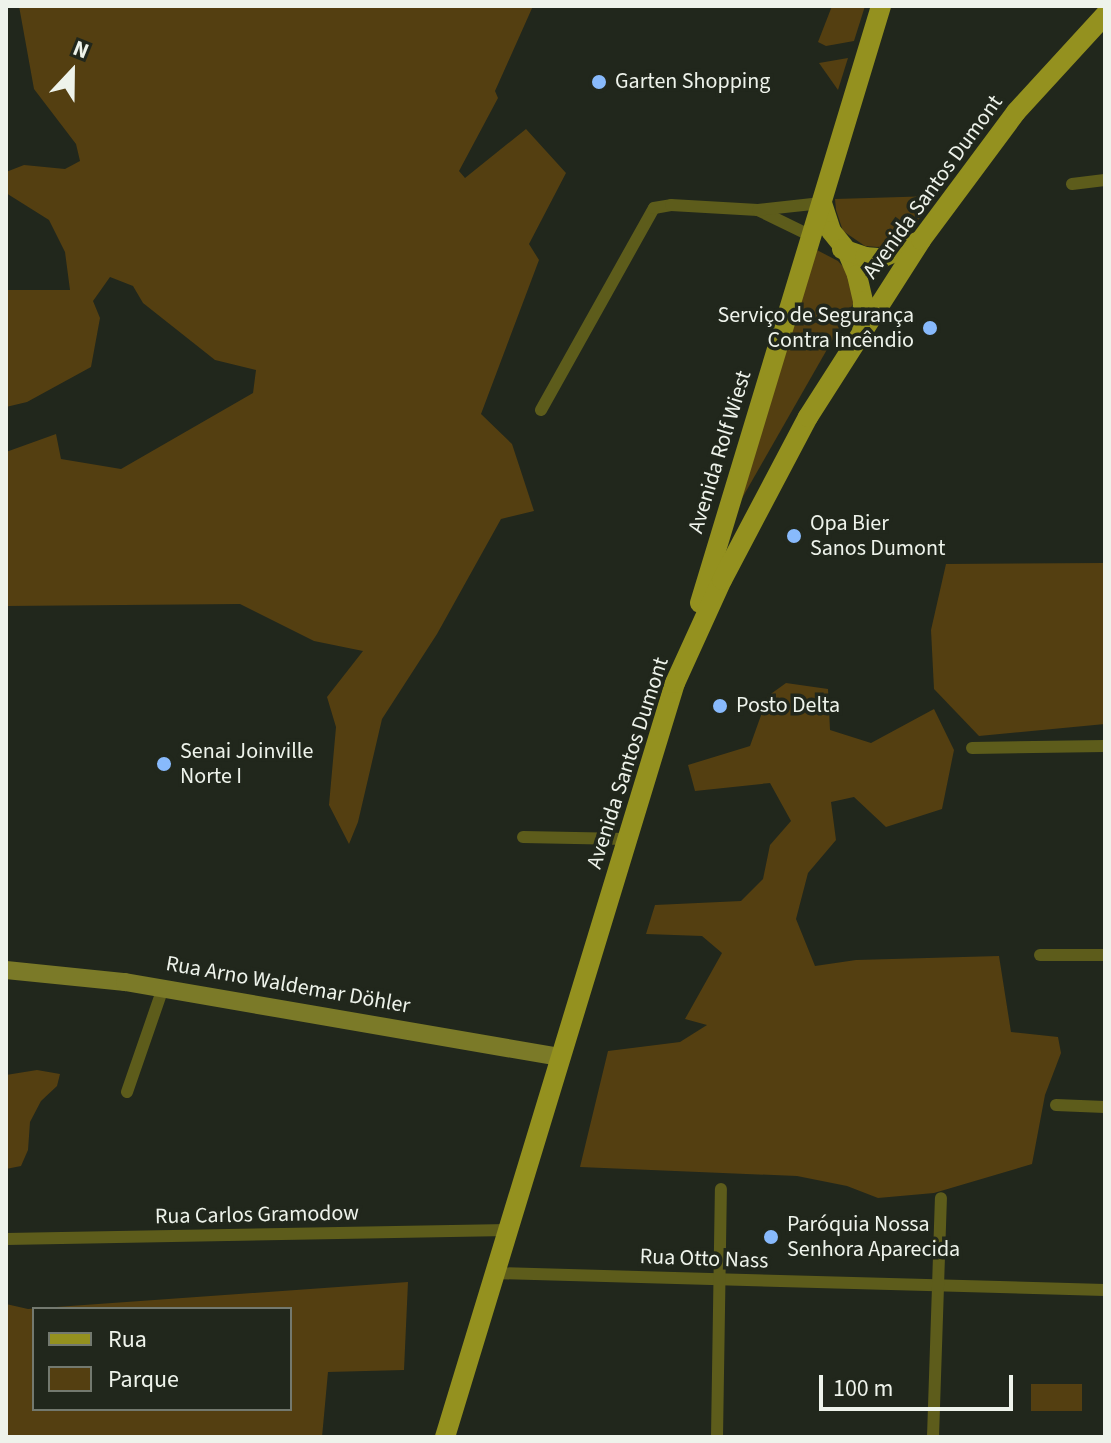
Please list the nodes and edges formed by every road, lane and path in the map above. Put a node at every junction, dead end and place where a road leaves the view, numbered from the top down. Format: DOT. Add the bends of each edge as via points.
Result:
graph roads {
  1 [pos="881,6"];
  2 [pos="1105,15"];
  3 [pos="1105,180"];
  4 [pos="1072,184"];
  5 [pos="822,203"];
  6 [pos="758,210"];
  7 [pos="811,236"];
  8 [pos="921,240"];
  9 [pos="847,251"];
  10 [pos="862,327"];
  11 [pos="541,410"];
  12 [pos="675,683"];
  13 [pos="1105,746"];
  14 [pos="972,748"];
  15 [pos="523,837"];
  16 [pos="627,839"];
  17 [pos="1040,955"];
  18 [pos="1105,955"];
  19 [pos="6,970"];
  20 [pos="163,988"];
  21 [pos="561,1057"];
  22 [pos="127,1092"];
  23 [pos="1056,1105"];
  24 [pos="1105,1107"];
  25 [pos="721,1189"];
  26 [pos="941,1198"];
  27 [pos="508,1230"];
  28 [pos="6,1239"];
  29 [pos="495,1273"];
  30 [pos="720,1279"];
  31 [pos="938,1285"];
  32 [pos="1105,1290"];
  33 [pos="445,1437"];
  34 [pos="717,1437"];
  35 [pos="933,1437"];
  1 -- 5 [label="main road, Avenida Rolf Wiest"];
  2 -- 8 [label="main road, Avenida Santos Dumont" via="1016,112"];
  3 -- 4 [label="street"];
  5 -- 6 [label="street"];
  5 -- 7 [label="main road, Avenida Rolf Wiest"];
  5 -- 9 [label="main road" via="831,231"];
  6 -- 7 [label="street"];
  6 -- 11 [label="street" via="671,205 648,213"];
  7 -- 9 [label="main road"];
  7 -- 12 [label="main road, Avenida Rolf Wiest"];
  8 -- 9 [label="main road" via="881,258"];
  8 -- 10 [label="main road, Avenida Santos Dumont"];
  9 -- 10 [label="main road" via="861,288"];
  10 -- 12 [label="main road, Avenida Santos Dumont" via="745,532"];
  12 -- 16 [label="main road, Avenida Santos Dumont"];
  13 -- 14 [label="street"];
  15 -- 16 [label="street"];
  16 -- 21 [label="main road, Avenida Santos Dumont"];
  17 -- 18 [label="street"];
  19 -- 20 [label="main road, Rua Arno Waldemar Döhler"];
  20 -- 21 [label="main road, Rua Arno Waldemar Döhler"];
  20 -- 22 [label="street"];
  21 -- 27 [label="main road, Avenida Santos Dumont"];
  23 -- 24 [label="street"];
  25 -- 30 [label="street"];
  26 -- 31 [label="street"];
  27 -- 28 [label="street, Rua Carlos Gramodow"];
  27 -- 29 [label="main road, Avenida Santos Dumont"];
  29 -- 30 [label="street, Rua Otto Nass"];
  29 -- 33 [label="main road, Avenida Santos Dumont"];
  30 -- 31 [label="street, Rua Otto Nass"];
  30 -- 34 [label="street"];
  31 -- 32 [label="street, Rua Otto Nass"];
  31 -- 35 [label="street"];
}
